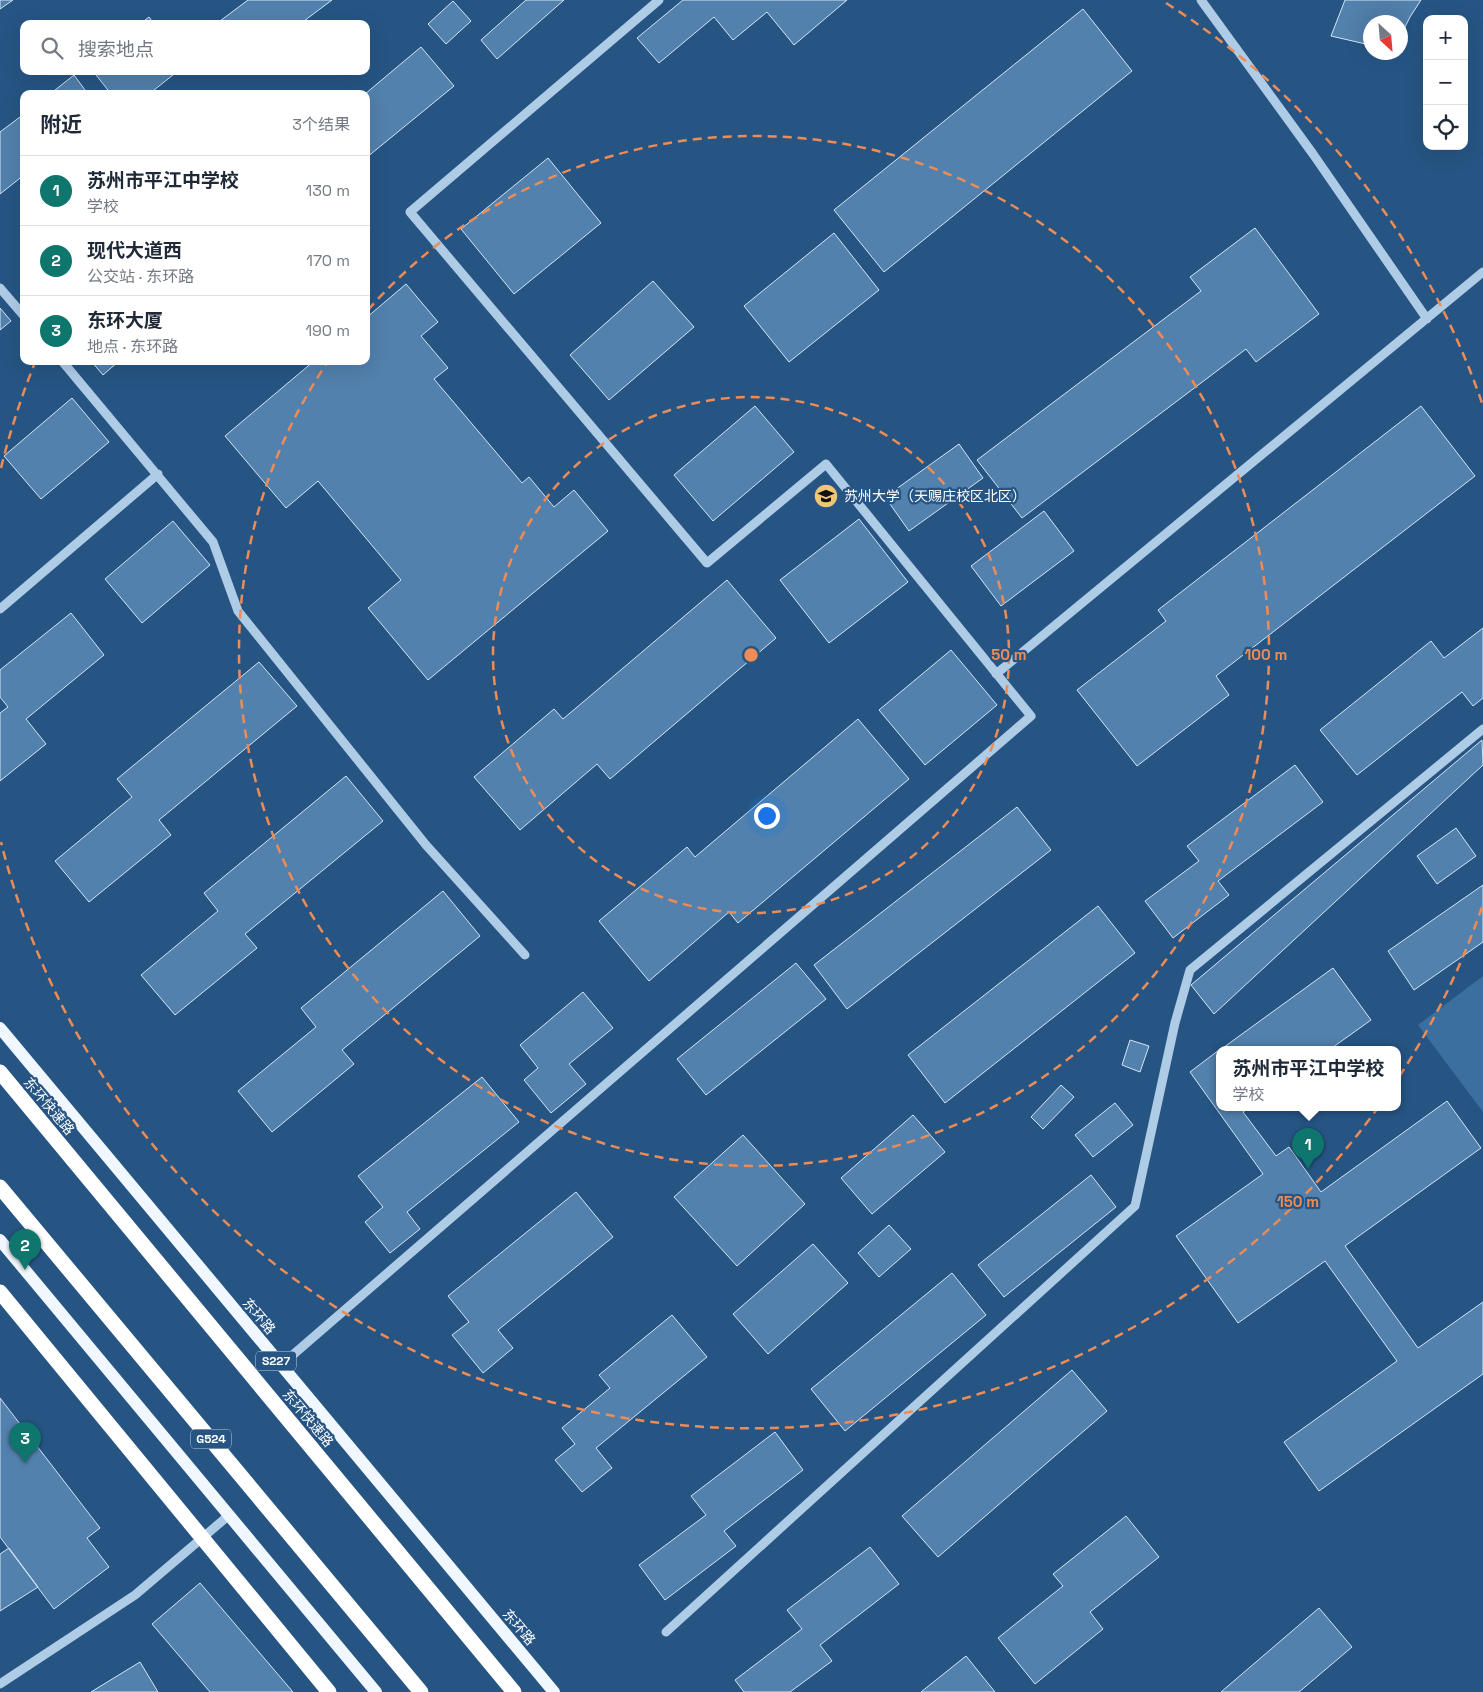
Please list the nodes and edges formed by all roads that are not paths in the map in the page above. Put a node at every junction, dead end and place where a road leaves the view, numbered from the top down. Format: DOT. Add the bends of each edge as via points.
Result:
graph roads {
  1 [pos="659,0"];
  2 [pos="1201,0"];
  3 [pos="1483,272"];
  4 [pos="0,288"];
  5 [pos="20,311"];
  6 [pos="1427,319"];
  7 [pos="65,365"];
  8 [pos="158,474"];
  9 [pos="0,609"];
  10 [pos="996,674"];
  11 [pos="1483,729"];
  12 [pos="525,955"];
  13 [pos="0,1028"];
  14 [pos="0,1072"];
  15 [pos="0,1187"];
  16 [pos="0,1240"];
  17 [pos="0,1292"];
  18 [pos="280,1366"];
  19 [pos="228,1516"];
  20 [pos="666,1632"];
  21 [pos="0,1684"];
  22 [pos="329,1692"];
  23 [pos="376,1692"];
  24 [pos="421,1692"];
  25 [pos="514,1692"];
  26 [pos="554,1692"];
  1 -- 10 [label="street" via="410,212 707,563 826,464"];
  2 -- 6 [label="street"];
  3 -- 6 [label="street"];
  4 -- 5 [label="street"];
  6 -- 10 [label="street"];
  7 -- 8 [label="street"];
  8 -- 9 [label="street"];
  8 -- 12 [label="street" via="214,542 238,611 426,845"];
  10 -- 18 [label="street" via="1031,716"];
  11 -- 20 [label="street" via="1190,970 1135,1206"];
  13 -- 18 [label="main road, 东环路 / S227"];
  14 -- 25 [label="highway, 东环快速路"];
  15 -- 24 [label="highway, G524"];
  16 -- 19 [label="main road"];
  17 -- 22 [label="highway, bridge"];
  18 -- 26 [label="main road, 东环路 / S227"];
  19 -- 21 [label="street" via="135,1595"];
  19 -- 23 [label="main road"];
}
